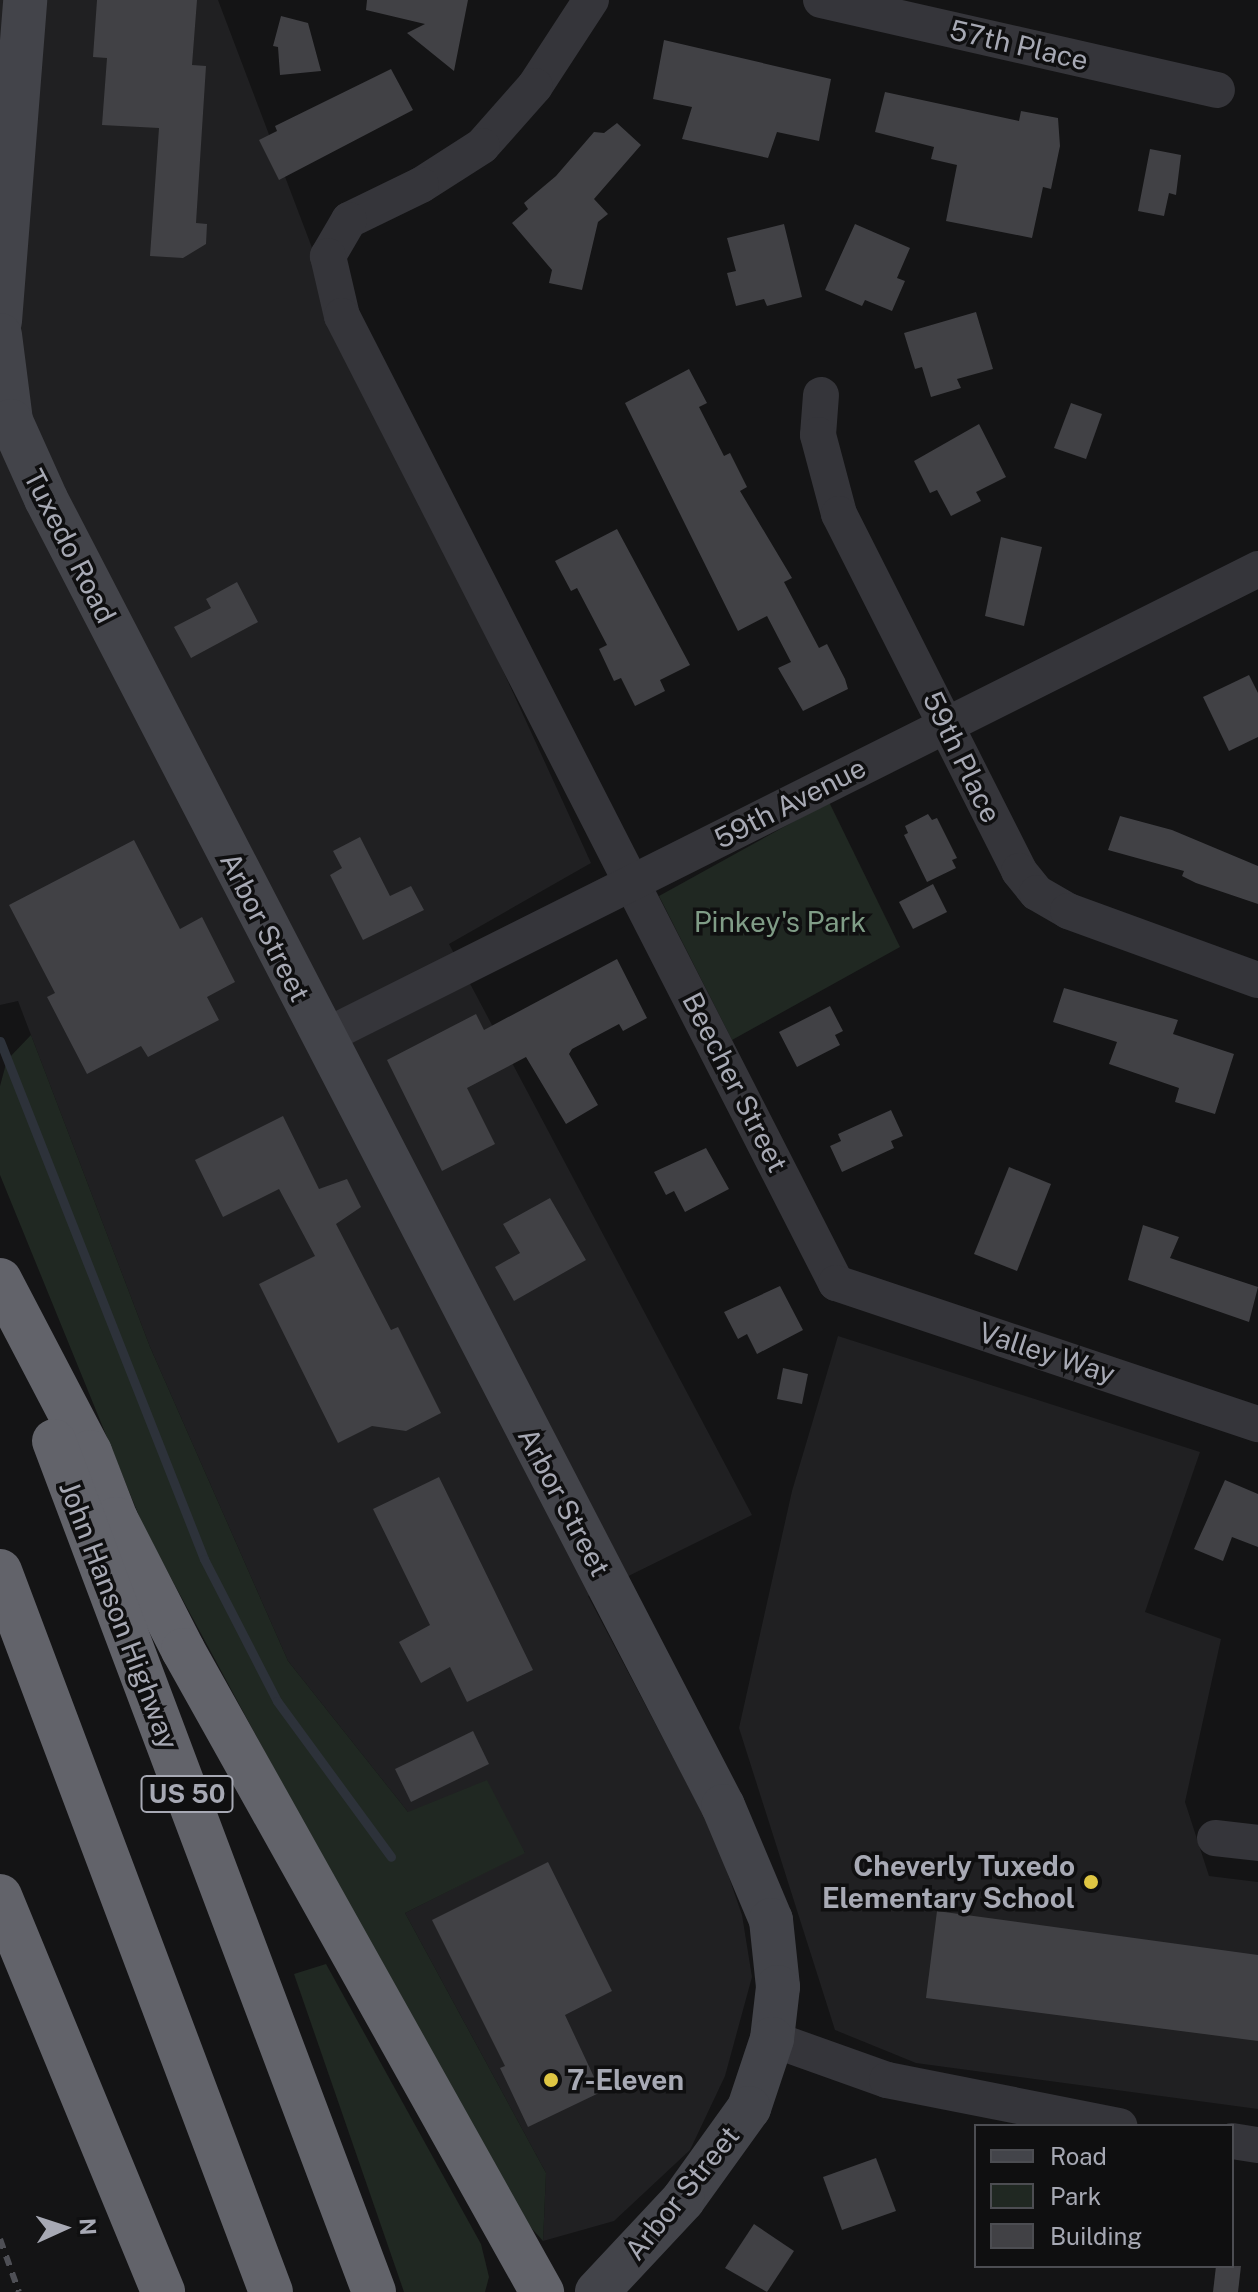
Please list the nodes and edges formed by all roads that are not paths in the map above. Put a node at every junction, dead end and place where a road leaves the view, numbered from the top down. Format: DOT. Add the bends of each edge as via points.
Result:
graph roads {
  1 [pos="25,0"];
  2 [pos="591,0"];
  3 [pos="821,0"];
  4 [pos="1217,90"];
  5 [pos="0,321"];
  6 [pos="0,335"];
  7 [pos="821,395"];
  8 [pos="1258,569"];
  9 [pos="151,703"];
  10 [pos="947,725"];
  11 [pos="634,881"];
  12 [pos="1258,980"];
  13 [pos="322,1038"];
  14 [pos="0,1280"];
  15 [pos="836,1283"];
  16 [pos="0,1296"];
  17 [pos="1258,1424"];
  18 [pos="0,1571"];
  19 [pos="1215,1838"];
  20 [pos="1258,1843"];
  21 [pos="0,1896"];
  22 [pos="772,2039"];
  23 [pos="1109,2124"];
  24 [pos="1234,2141"];
  25 [pos="1258,2145"];
  26 [pos="163,2292"];
  27 [pos="271,2292"];
  28 [pos="374,2292"];
  29 [pos="542,2292"];
  30 [pos="597,2292"];
  1 -- 5 [label="main road"];
  2 -- 11 [label="street, Beecher Street" via="535,86 482,146 421,185 349,220 328,256 342,316"];
  3 -- 4 [label="street, 57th Place"];
  6 -- 9 [label="main road, Tuxedo Road" via="2,377 19,443"];
  7 -- 10 [label="street, 59th Place" via="818,435 839,514"];
  8 -- 10 [label="street, 59th Avenue"];
  9 -- 13 [label="main road, Arbor Street"];
  10 -- 11 [label="street, 59th Avenue"];
  10 -- 12 [label="street, 59th Place" via="1019,871 1037,893 1098,924"];
  11 -- 13 [label="street, 59th Avenue"];
  11 -- 15 [label="street, Beecher Street"];
  13 -- 22 [label="main road, Arbor Street" via="753,1871 775,1950 778,1987"];
  14 -- 29 [label="highway" via="90,1452 116,1519 183,1650"];
  15 -- 17 [label="street, Valley Way"];
  16 -- 28 [label="highway, John Hanson Highway / US 50"];
  18 -- 27 [label="highway"];
  19 -- 20 [label="street"];
  21 -- 26 [label="highway"];
  22 -- 23 [label="street" via="887,2080"];
  22 -- 30 [label="main road, Arbor Street" via="749,2108 716,2160"];
  24 -- 25 [label="street"];
}
